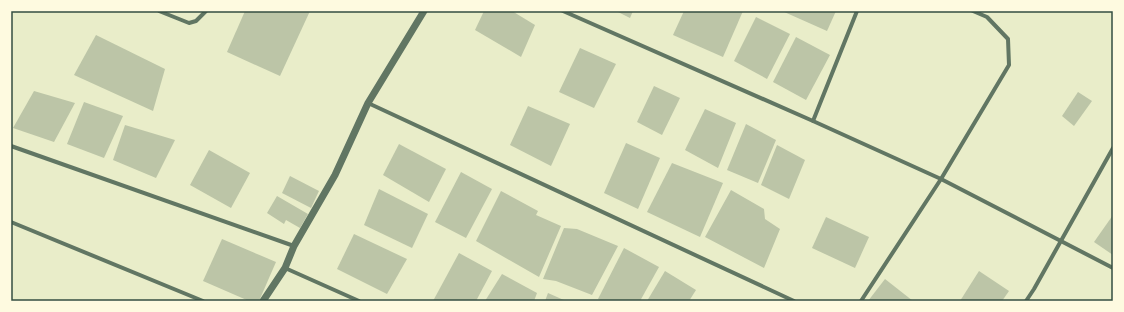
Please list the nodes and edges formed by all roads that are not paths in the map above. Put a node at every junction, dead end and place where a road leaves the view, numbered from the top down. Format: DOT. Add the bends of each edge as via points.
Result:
graph roads {
  1 [pos="159,11"];
  2 [pos="206,11"];
  3 [pos="424,11"];
  4 [pos="563,11"];
  5 [pos="857,11"];
  6 [pos="973,11"];
  7 [pos="368,103"];
  8 [pos="813,121"];
  9 [pos="11,146"];
  10 [pos="1113,148"];
  11 [pos="941,180"];
  12 [pos="11,222"];
  13 [pos="1060,241"];
  14 [pos="294,246"];
  15 [pos="285,268"];
  16 [pos="1113,268"];
  17 [pos="203,301"];
  18 [pos="263,301"];
  19 [pos="359,301"];
  20 [pos="794,301"];
  21 [pos="861,301"];
  22 [pos="1026,301"];
  1 -- 2 [label="street" via="189,23 196,21"];
  3 -- 7 [label="street"];
  4 -- 8 [label="street"];
  5 -- 8 [label="street"];
  6 -- 11 [label="street" via="987,17 1008,40 1009,65"];
  7 -- 14 [label="street" via="335,175"];
  7 -- 20 [label="street"];
  8 -- 11 [label="street"];
  9 -- 14 [label="street"];
  10 -- 13 [label="street"];
  11 -- 13 [label="street"];
  11 -- 21 [label="street"];
  12 -- 17 [label="street"];
  13 -- 16 [label="street"];
  13 -- 22 [label="street"];
  14 -- 15 [label="street"];
  15 -- 18 [label="street"];
  15 -- 19 [label="street"];
}
